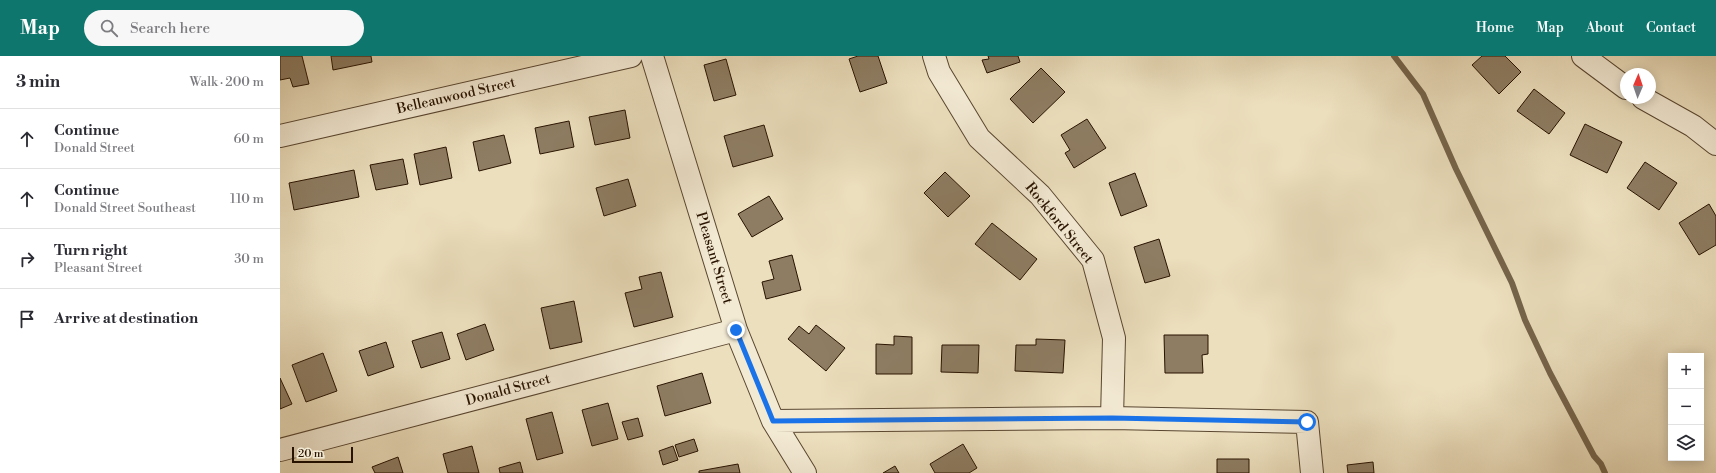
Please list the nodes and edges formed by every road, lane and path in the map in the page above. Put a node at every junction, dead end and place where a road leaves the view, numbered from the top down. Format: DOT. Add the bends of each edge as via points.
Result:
graph roads {
  1 [pos="631,56"];
  2 [pos="652,56"];
  3 [pos="934,56"];
  4 [pos="1583,56"];
  5 [pos="1620,84"];
  6 [pos="1654,104"];
  7 [pos="280,136"];
  8 [pos="1716,144"];
  9 [pos="736,330"];
  10 [pos="1112,418"];
  11 [pos="773,421"];
  12 [pos="280,450"];
  13 [pos="805,473"];
  14 [pos="1312,473"];
  1 -- 7 [label="street, Belleauwood Street"];
  2 -- 9 [label="street, Pleasant Street"];
  3 -- 10 [label="street, Rockford Street" via="939,72 980,138 1040,195 1093,260 1114,338"];
  4 -- 5 [label="street"];
  6 -- 8 [label="street" via="1693,126"];
  9 -- 11 [label="street, Pleasant Street"];
  9 -- 12 [label="street, Donald Street"];
  10 -- 11 [label="street"];
  10 -- 14 [label="street" via="1307,422"];
  11 -- 13 [label="street, Pleasant Street"];
}
